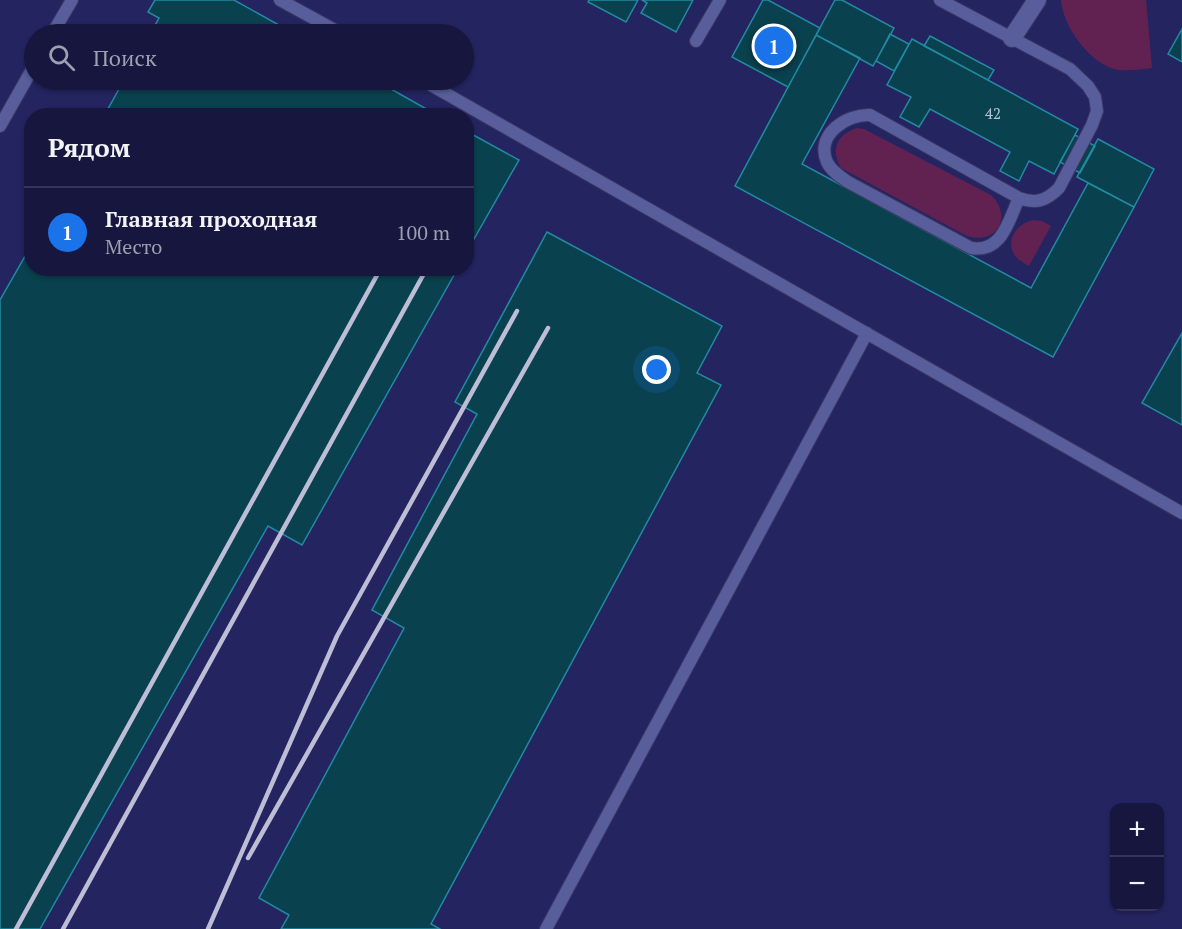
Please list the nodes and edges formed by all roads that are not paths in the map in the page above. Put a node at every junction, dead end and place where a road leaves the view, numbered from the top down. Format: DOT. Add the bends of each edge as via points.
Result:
graph roads {
  1 [pos="72,0"];
  2 [pos="280,0"];
  3 [pos="720,0"];
  4 [pos="940,0"];
  5 [pos="1037,0"];
  6 [pos="58,24"];
  7 [pos="324,24"];
  8 [pos="1012,38"];
  9 [pos="696,41"];
  10 [pos="24,84"];
  11 [pos="440,90"];
  12 [pos="471,108"];
  13 [pos="474,110"];
  14 [pos="0,126"];
  15 [pos="1019,198"];
  16 [pos="867,333"];
  17 [pos="1182,513"];
  18 [pos="546,929"];
  1 -- 6 [label="lane"];
  2 -- 7 [label="lane"];
  3 -- 9 [label="lane"];
  4 -- 8 [label="lane"];
  5 -- 8 [label="street"];
  8 -- 15 [label="lane" via="1070,69 1095,97 1097,111 1059,189 1040,201"];
  10 -- 14 [label="lane"];
  11 -- 12 [label="lane"];
  13 -- 16 [label="lane"];
  15 -- 15 [label="lane" via="1003,234 993,245 983,250 971,248 848,182 827,162 825,147 837,125 858,114 870,115"];
  16 -- 17 [label="lane"];
  16 -- 18 [label="lane"];
}
